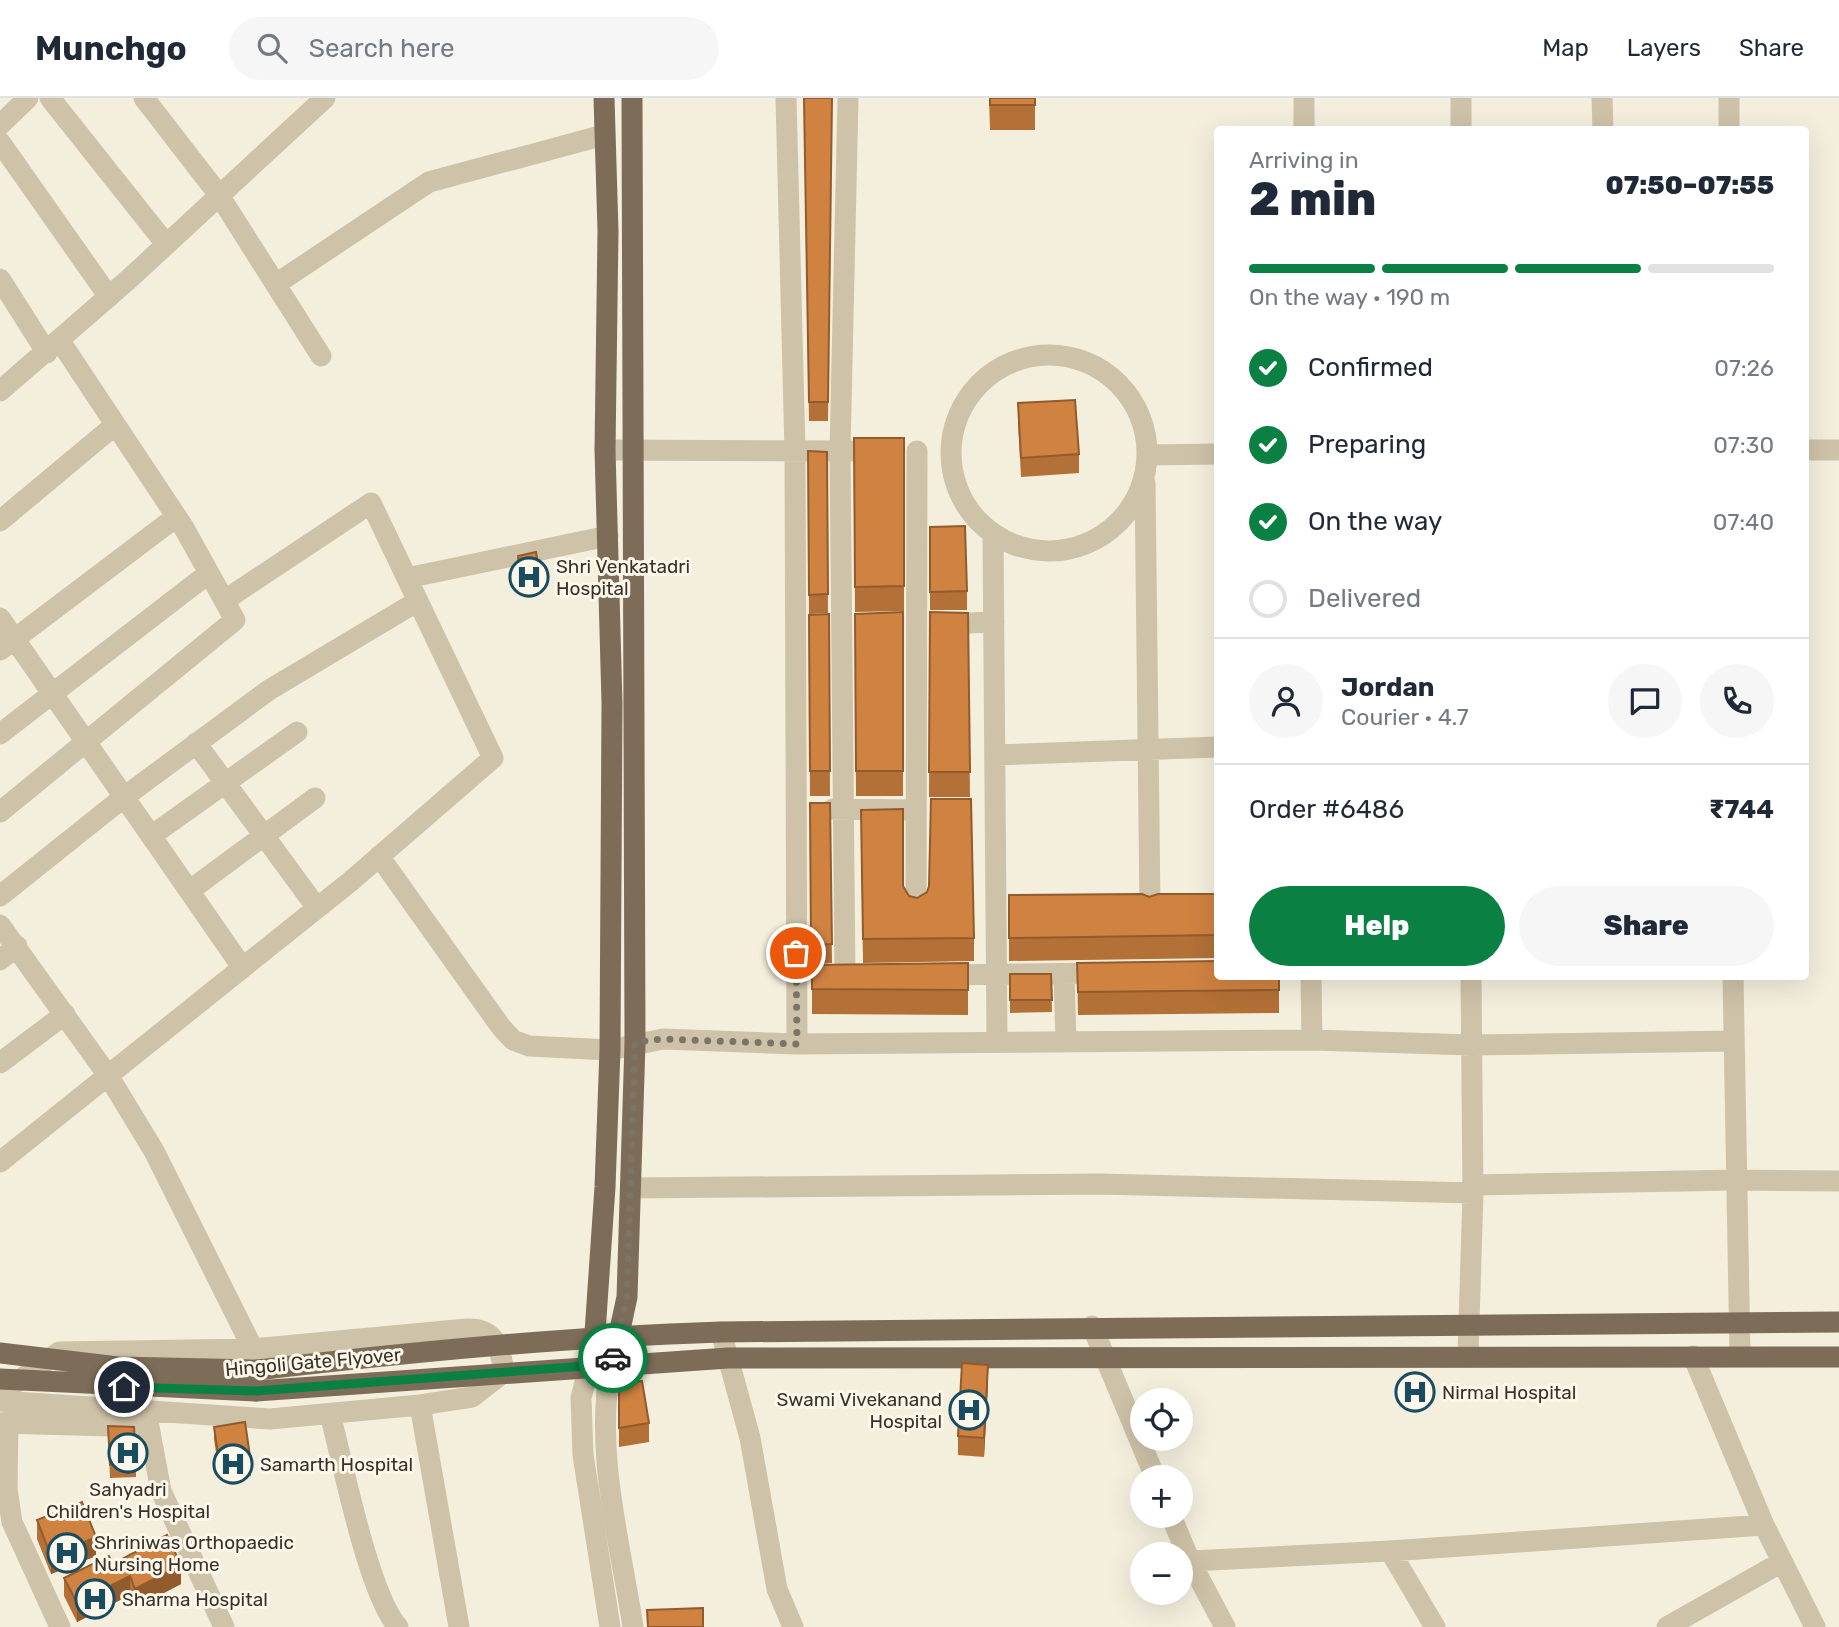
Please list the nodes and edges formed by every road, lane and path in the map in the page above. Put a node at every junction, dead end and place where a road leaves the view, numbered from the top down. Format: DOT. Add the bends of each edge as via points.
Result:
graph roads {
  1 [pos="28,98"];
  2 [pos="50,98"];
  3 [pos="144,98"];
  4 [pos="325,98"];
  5 [pos="604,98"];
  6 [pos="632,98"];
  7 [pos="786,98"];
  8 [pos="848,98"];
  9 [pos="1304,98"];
  10 [pos="1461,98"];
  11 [pos="1602,98"];
  12 [pos="1729,98"];
  13 [pos="304,105"];
  14 [pos="0,125"];
  15 [pos="1304,126"];
  16 [pos="1461,126"];
  17 [pos="1603,126"];
  18 [pos="1729,126"];
  19 [pos="604,135"];
  20 [pos="0,142"];
  21 [pos="219,195"];
  22 [pos="166,244"];
  23 [pos="0,279"];
  24 [pos="276,284"];
  25 [pos="109,297"];
  26 [pos="53,347"];
  27 [pos="321,356"];
  28 [pos="1,387"];
  29 [pos="116,425"];
  30 [pos="605,450"];
  31 [pos="950,450"];
  32 [pos="1809,450"];
  33 [pos="1839,450"];
  34 [pos="633,451"];
  35 [pos="840,451"];
  36 [pos="918,451"];
  37 [pos="795,452"];
  38 [pos="1214,454"];
  39 [pos="1148,455"];
  40 [pos="1145,477"];
  41 [pos="176,517"];
  42 [pos="0,521"];
  43 [pos="993,533"];
  44 [pos="608,537"];
  45 [pos="209,573"];
  46 [pos="407,578"];
  47 [pos="225,600"];
  48 [pos="418,601"];
  49 [pos="0,618"];
  50 [pos="994,622"];
  51 [pos="919,624"];
  52 [pos="869,625"];
  53 [pos="894,625"];
  54 [pos="844,626"];
  55 [pos="795,627"];
  56 [pos="7,644"];
  57 [pos="52,692"];
  58 [pos="297,732"];
  59 [pos="0,734"];
  60 [pos="85,740"];
  61 [pos="196,743"];
  62 [pos="1214,747"];
  63 [pos="1150,750"];
  64 [pos="995,755"];
  65 [pos="225,784"];
  66 [pos="124,797"];
  67 [pos="315,798"];
  68 [pos="796,809"];
  69 [pos="844,809"];
  70 [pos="924,810"];
  71 [pos="969,810"];
  72 [pos="995,810"];
  73 [pos="0,812"];
  74 [pos="265,835"];
  75 [pos="151,836"];
  76 [pos="379,856"];
  77 [pos="190,891"];
  78 [pos="0,896"];
  79 [pos="1150,907"];
  80 [pos="317,908"];
  81 [pos="916,909"];
  82 [pos="0,925"];
  83 [pos="8,953"];
  84 [pos="242,967"];
  85 [pos="1120,973"];
  86 [pos="1064,974"];
  87 [pos="996,975"];
  88 [pos="845,976"];
  89 [pos="872,976"];
  90 [pos="928,976"];
  91 [pos="796,977"];
  92 [pos="1311,980"];
  93 [pos="1472,980"];
  94 [pos="1733,980"];
  95 [pos="65,1014"];
  96 [pos="1312,1040"];
  97 [pos="997,1041"];
  98 [pos="1066,1041"];
  99 [pos="1734,1041"];
  100 [pos="635,1042"];
  101 [pos="797,1044"];
  102 [pos="1472,1045"];
  103 [pos="610,1050"];
  104 [pos="0,1063"];
  105 [pos="109,1077"];
  106 [pos="0,1162"];
  107 [pos="1735,1180"];
  108 [pos="1839,1181"];
  109 [pos="632,1188"];
  110 [pos="1473,1189"];
  111 [pos="1738,1322"];
  112 [pos="1839,1322"];
  113 [pos="1469,1323"];
  114 [pos="1093,1326"];
  115 [pos="721,1332"];
  116 [pos="596,1335"];
  117 [pos="620,1335"];
  118 [pos="500,1344"];
  119 [pos="0,1353"];
  120 [pos="1468,1355"];
  121 [pos="1740,1355"];
  122 [pos="1693,1356"];
  123 [pos="1839,1357"];
  124 [pos="728,1358"];
  125 [pos="1105,1359"];
  126 [pos="611,1364"];
  127 [pos="589,1366"];
  128 [pos="255,1370"];
  129 [pos="504,1372"];
  130 [pos="0,1379"];
  131 [pos="0,1394"];
  132 [pos="0,1401"];
  133 [pos="24,1403"];
  134 [pos="420,1405"];
  135 [pos="330,1414"];
  136 [pos="147,1419"];
  137 [pos="4,1423"];
  138 [pos="1150,1465"];
  139 [pos="1764,1525"];
  140 [pos="1390,1551"];
  141 [pos="1193,1561"];
  142 [pos="1782,1562"];
  143 [pos="1193,1566"];
  144 [pos="1670,1626"];
  145 [pos="60,1627"];
  146 [pos="224,1627"];
  147 [pos="398,1627"];
  148 [pos="460,1627"];
  149 [pos="610,1627"];
  150 [pos="633,1627"];
  151 [pos="793,1627"];
  152 [pos="1226,1627"];
  153 [pos="1435,1627"];
  154 [pos="1815,1627"];
  1 -- 14 [label="street"];
  2 -- 22 [label="street"];
  3 -- 21 [label="street"];
  4 -- 13 [label="street"];
  5 -- 19 [label="main road"];
  6 -- 34 [label="main road"];
  7 -- 37 [label="street"];
  8 -- 35 [label="street"];
  9 -- 15 [label="street"];
  10 -- 16 [label="street"];
  11 -- 17 [label="street"];
  12 -- 18 [label="street"];
  13 -- 21 [label="street"];
  19 -- 24 [label="street" via="429,182"];
  19 -- 30 [label="main road" via="608,231"];
  20 -- 25 [label="street"];
  21 -- 22 [label="street"];
  21 -- 24 [label="street"];
  22 -- 25 [label="street"];
  23 -- 26 [label="street"];
  24 -- 27 [label="street"];
  25 -- 26 [label="street"];
  26 -- 28 [label="street"];
  26 -- 29 [label="street"];
  29 -- 41 [label="street"];
  29 -- 42 [label="street"];
  30 -- 34 [label="street"];
  30 -- 44 [label="main road"];
  31 -- 36 [label="street"];
  31 -- 39 [label="street" via="954,425 969,394 988,373 1009,361 1046,354 1066,355 1108,373 1131,397 1143,422"];
  31 -- 43 [label="street" via="957,489 971,513"];
  32 -- 33 [label="street"];
  34 -- 37 [label="street"];
  34 -- 100 [label="main road"];
  35 -- 36 [label="street"];
  35 -- 37 [label="street"];
  35 -- 54 [label="street"];
  36 -- 51 [label="street"];
  37 -- 55 [label="street"];
  38 -- 39 [label="street"];
  39 -- 40 [label="street"];
  40 -- 43 [label="street" via="1130,511 1092,542 1064,551 1025,549"];
  40 -- 63 [label="street"];
  41 -- 45 [label="street"];
  41 -- 56 [label="street"];
  43 -- 50 [label="street"];
  44 -- 46 [label="street"];
  44 -- 103 [label="main road"];
  45 -- 47 [label="street"];
  45 -- 57 [label="street"];
  46 -- 47 [label="street" via="371,503"];
  46 -- 48 [label="street"];
  47 -- 60 [label="street" via="233,624"];
  48 -- 61 [label="street" via="269,690"];
  48 -- 76 [label="street" via="493,758"];
  49 -- 56 [label="street"];
  50 -- 51 [label="street"];
  50 -- 64 [label="street"];
  51 -- 53 [label="street"];
  51 -- 70 [label="street"];
  52 -- 54 [label="street"];
  54 -- 55 [label="street"];
  54 -- 69 [label="street"];
  55 -- 68 [label="street"];
  56 -- 57 [label="street"];
  57 -- 59 [label="street"];
  57 -- 60 [label="street"];
  58 -- 65 [label="street"];
  60 -- 66 [label="street"];
  60 -- 73 [label="street"];
  61 -- 65 [label="street"];
  61 -- 66 [label="street"];
  62 -- 63 [label="street"];
  63 -- 64 [label="street"];
  63 -- 79 [label="street"];
  64 -- 72 [label="street"];
  65 -- 74 [label="street"];
  65 -- 75 [label="street"];
  66 -- 75 [label="street"];
  66 -- 78 [label="street"];
  67 -- 74 [label="street"];
  68 -- 69 [label="street"];
  68 -- 91 [label="street"];
  69 -- 70 [label="street"];
  69 -- 88 [label="street"];
  70 -- 81 [label="street"];
  71 -- 72 [label="street"];
  72 -- 87 [label="street"];
  74 -- 77 [label="street"];
  74 -- 80 [label="street"];
  75 -- 77 [label="street"];
  76 -- 80 [label="street"];
  76 -- 103 [label="street" via="513,1040 529,1046"];
  77 -- 84 [label="street"];
  80 -- 84 [label="street"];
  82 -- 83 [label="street"];
  83 -- 95 [label="street"];
  84 -- 105 [label="street"];
  85 -- 86 [label="street"];
  86 -- 87 [label="street"];
  86 -- 98 [label="street"];
  87 -- 90 [label="street"];
  87 -- 97 [label="street"];
  88 -- 89 [label="street"];
  88 -- 91 [label="street"];
  91 -- 101 [label="street"];
  92 -- 96 [label="street"];
  93 -- 102 [label="street"];
  94 -- 99 [label="street"];
  95 -- 104 [label="street"];
  95 -- 105 [label="street"];
  96 -- 98 [label="street"];
  96 -- 102 [label="street"];
  97 -- 98 [label="street"];
  97 -- 101 [label="street"];
  99 -- 102 [label="street"];
  99 -- 107 [label="street"];
  100 -- 101 [label="street"];
  100 -- 103 [label="street"];
  100 -- 109 [label="main road"];
  102 -- 110 [label="street"];
  103 -- 116 [label="main road"];
  105 -- 106 [label="street"];
  105 -- 128 [label="street" via="154,1152"];
  107 -- 108 [label="street"];
  107 -- 110 [label="street"];
  107 -- 111 [label="street"];
  109 -- 110 [label="street" via="1099,1184"];
  109 -- 117 [label="main road" via="627,1297"];
  110 -- 113 [label="street"];
  111 -- 112 [label="main road, Hingoli Gate Flyover"];
  111 -- 113 [label="main road, Hingoli Gate Flyover"];
  111 -- 121 [label="street"];
  113 -- 114 [label="main road, Hingoli Gate Flyover"];
  113 -- 120 [label="street"];
  114 -- 115 [label="main road, Hingoli Gate Flyover"];
  114 -- 125 [label="street"];
  115 -- 117 [label="main road, Hingoli Gate Flyover"];
  115 -- 124 [label="street"];
  116 -- 117 [label="main road, Hingoli Gate Flyover"];
  116 -- 118 [label="main road, Hingoli Gate Flyover"];
  116 -- 127 [label="main road"];
  117 -- 126 [label="main road"];
  118 -- 128 [label="main road, Hingoli Gate Flyover"];
  118 -- 129 [label="street"];
  119 -- 128 [label="main road, Hingoli Gate Flyover, bridge" via="118,1367"];
  120 -- 122 [label="main road, Hingoli Gate Flyover"];
  120 -- 125 [label="main road, Hingoli Gate Flyover"];
  121 -- 122 [label="main road, Hingoli Gate Flyover"];
  121 -- 123 [label="main road, Hingoli Gate Flyover"];
  122 -- 139 [label="street"];
  124 -- 125 [label="main road, Hingoli Gate Flyover"];
  124 -- 126 [label="main road, Hingoli Gate Flyover"];
  124 -- 151 [label="street" via="750,1438 777,1589"];
  125 -- 138 [label="street"];
  126 -- 127 [label="main road, Hingoli Gate Flyover"];
  126 -- 150 [label="street" via="604,1436"];
  127 -- 129 [label="main road, Hingoli Gate Flyover"];
  127 -- 149 [label="street" via="581,1398 582,1446"];
  128 -- 129 [label="main road, Hingoli Gate Flyover"];
  128 -- 130 [label="main road, Hingoli Gate Flyover, bridge"];
  128 -- 131 [label="street" via="59,1352"];
  129 -- 134 [label="street" via="472,1397"];
  132 -- 133 [label="street"];
  133 -- 136 [label="street"];
  133 -- 137 [label="street"];
  134 -- 135 [label="street"];
  134 -- 148 [label="street"];
  135 -- 136 [label="street"];
  135 -- 147 [label="street" via="375,1583"];
  136 -- 137 [label="street"];
  136 -- 146 [label="street" via="161,1491"];
  137 -- 145 [label="street" via="12,1522"];
  139 -- 140 [label="street"];
  139 -- 142 [label="street"];
  140 -- 141 [label="street"];
  140 -- 153 [label="street"];
  142 -- 144 [label="street"];
  142 -- 154 [label="street"];
  143 -- 152 [label="street"];
}
